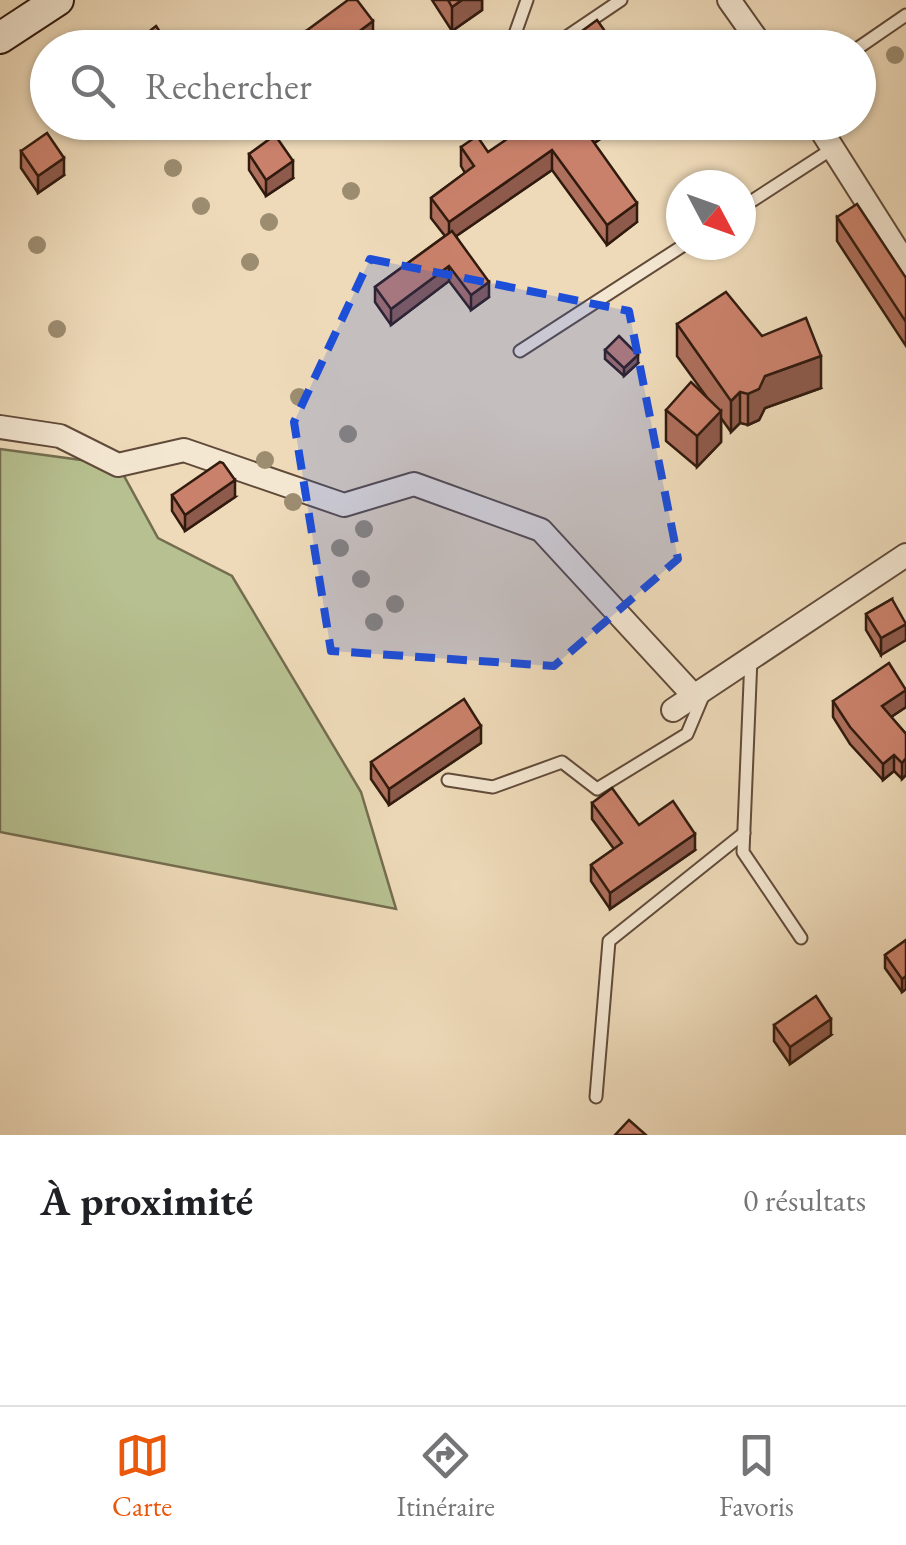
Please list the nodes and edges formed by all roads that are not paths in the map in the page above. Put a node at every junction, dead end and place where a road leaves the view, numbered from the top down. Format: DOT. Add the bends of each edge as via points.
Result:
graph roads {
  1 [pos="58,0"];
  2 [pos="527,0"];
  3 [pos="621,0"];
  4 [pos="729,0"];
  5 [pos="906,15"];
  6 [pos="516,30"];
  7 [pos="577,30"];
  8 [pos="750,30"];
  9 [pos="876,36"];
  10 [pos="0,38"];
  11 [pos="826,140"];
  12 [pos="832,150"];
  13 [pos="756,198"];
  14 [pos="666,257"];
  15 [pos="906,264"];
  16 [pos="520,351"];
  17 [pos="0,427"];
  18 [pos="906,555"];
  19 [pos="751,658"];
  20 [pos="700,692"];
  21 [pos="673,710"];
  22 [pos="448,780"];
  23 [pos="744,833"];
  24 [pos="800,938"];
  25 [pos="596,1097"];
  1 -- 10 [label="main road"];
  2 -- 6 [label="lane"];
  3 -- 7 [label="lane"];
  4 -- 8 [label="street"];
  5 -- 9 [label="lane"];
  11 -- 12 [label="street"];
  12 -- 13 [label="lane"];
  12 -- 15 [label="street"];
  14 -- 16 [label="lane"];
  17 -- 20 [label="street" via="60,436 118,465 184,450 344,506 414,484 541,530"];
  18 -- 19 [label="street"];
  19 -- 20 [label="street"];
  19 -- 23 [label="lane"];
  20 -- 21 [label="street"];
  20 -- 22 [label="lane" via="687,734 597,789 562,762 493,787"];
  23 -- 24 [label="lane" via="744,852"];
  23 -- 25 [label="lane" via="610,941"];
}
